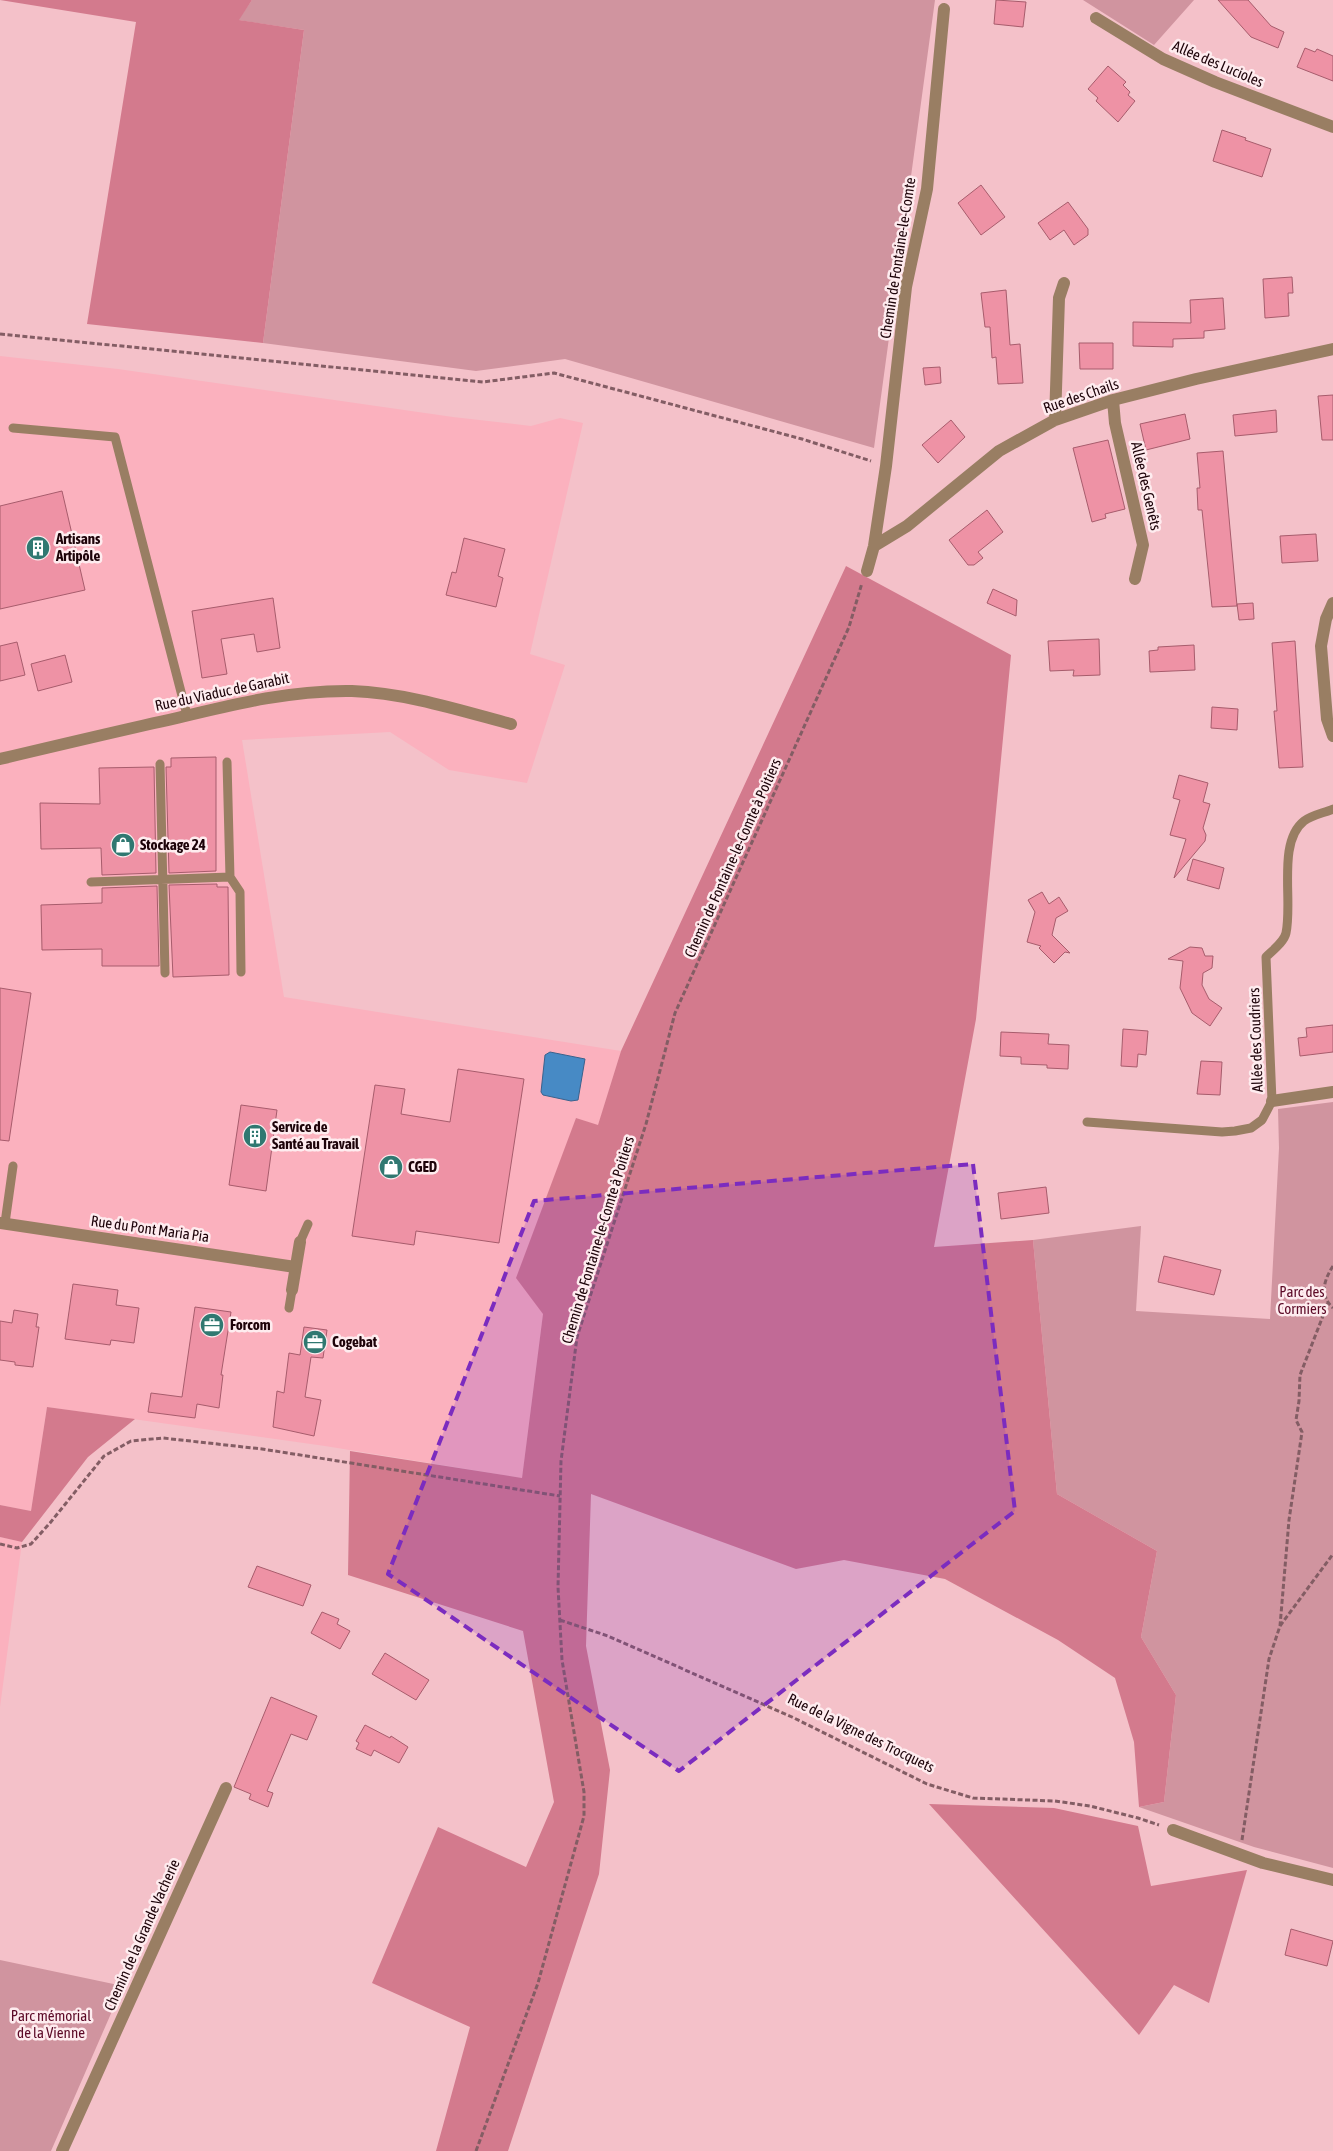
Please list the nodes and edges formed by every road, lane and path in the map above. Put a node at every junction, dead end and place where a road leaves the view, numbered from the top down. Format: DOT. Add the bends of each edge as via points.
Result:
graph roads {
  1 [pos="944,9"];
  2 [pos="1096,18"];
  3 [pos="1333,127"];
  4 [pos="1064,284"];
  5 [pos="0,334"];
  6 [pos="1333,349"];
  7 [pos="1113,400"];
  8 [pos="1055,420"];
  9 [pos="13,428"];
  10 [pos="886,466"];
  11 [pos="874,546"];
  12 [pos="866,571"];
  13 [pos="1135,579"];
  14 [pos="1333,603"];
  15 [pos="187,716"];
  16 [pos="511,724"];
  17 [pos="1333,736"];
  18 [pos="0,759"];
  19 [pos="227,762"];
  20 [pos="160,764"];
  21 [pos="1333,809"];
  22 [pos="230,877"];
  23 [pos="163,879"];
  24 [pos="91,882"];
  25 [pos="241,972"];
  26 [pos="165,974"];
  27 [pos="1333,1092"];
  28 [pos="1272,1101"];
  29 [pos="1087,1122"];
  30 [pos="13,1166"];
  31 [pos="3,1223"];
  32 [pos="308,1224"];
  33 [pos="300,1242"];
  34 [pos="1333,1266"];
  35 [pos="295,1267"];
  36 [pos="292,1290"];
  37 [pos="1328,1303"];
  38 [pos="288,1308"];
  39 [pos="1333,1308"];
  40 [pos="560,1496"];
  41 [pos="0,1544"];
  42 [pos="1333,1554"];
  43 [pos="560,1620"];
  44 [pos="1280,1626"];
  45 [pos="226,1788"];
  46 [pos="1173,1830"];
  47 [pos="1237,1854"];
  48 [pos="1333,1880"];
  49 [pos="62,2151"];
  50 [pos="476,2151"];
  1 -- 10 [label="street, Chemin de Fontaine-le-Comte" via="927,189 906,287"];
  2 -- 3 [label="street, Allée des Lucioles" via="1163,60"];
  4 -- 8 [label="street" via="1059,298"];
  5 -- 10 [label="path" via="483,382 554,373 802,439"];
  6 -- 7 [label="street, Rue des Chails"];
  7 -- 8 [label="street, Rue des Chails"];
  7 -- 13 [label="street, Allée des Genêts" via="1115,423 1143,545"];
  8 -- 11 [label="street, Rue des Chails" via="999,451 907,526"];
  9 -- 15 [label="lane" via="115,437"];
  10 -- 11 [label="street, Chemin de Fontaine-le-Comte"];
  11 -- 12 [label="street, Chemin de Fontaine-le-Comte"];
  12 -- 40 [label="path, Chemin de Fontaine-le-Comte à Poitiers" via="849,627 676,1013 646,1124 576,1337 561,1461"];
  14 -- 17 [label="street" via="1321,646 1327,719"];
  15 -- 16 [label="street, Rue du Viaduc de Garabit" via="264,697 309,691 354,692 427,702"];
  15 -- 18 [label="street, Rue du Viaduc de Garabit"];
  19 -- 22 [label="lane"];
  20 -- 23 [label="lane"];
  21 -- 28 [label="lane, Allée des Coudriers" via="1304,821 1292,834 1288,852 1286,934 1266,957"];
  22 -- 23 [label="lane"];
  22 -- 25 [label="lane" via="240,892"];
  23 -- 24 [label="lane"];
  23 -- 26 [label="lane"];
  27 -- 28 [label="street"];
  28 -- 29 [label="lane, Allée des Coudriers" via="1262,1120 1251,1128 1235,1131"];
  30 -- 31 [label="lane"];
  31 -- 35 [label="street, Rue du Pont Maria Pia"];
  32 -- 33 [label="lane"];
  33 -- 35 [label="street"];
  34 -- 37 [label="path" via="1324,1279 1323,1291"];
  35 -- 36 [label="street"];
  36 -- 38 [label="lane"];
  37 -- 39 [label="path"];
  37 -- 44 [label="path" via="1300,1375 1296,1420 1302,1432 1289,1520"];
  40 -- 41 [label="path" via="262,1449 163,1438 139,1440 104,1456 31,1544 18,1548"];
  40 -- 43 [label="path, Chemin de Fontaine-le-Comte à Poitiers"];
  42 -- 44 [label="path"];
  43 -- 46 [label="path, Rue de la Vigne des Trocquets" via="608,1636 792,1717 927,1784 973,1798 1055,1801 1090,1806"];
  43 -- 50 [label="path, Chemin de Fontaine-le-Comte à Poitiers" via="562,1660 584,1792 584,1816 538,1983"];
  44 -- 47 [label="path" via="1269,1659 1247,1810"];
  45 -- 49 [label="street, Chemin de la Grande Vacherie"];
  46 -- 47 [label="street"];
  47 -- 48 [label="street"];
}
